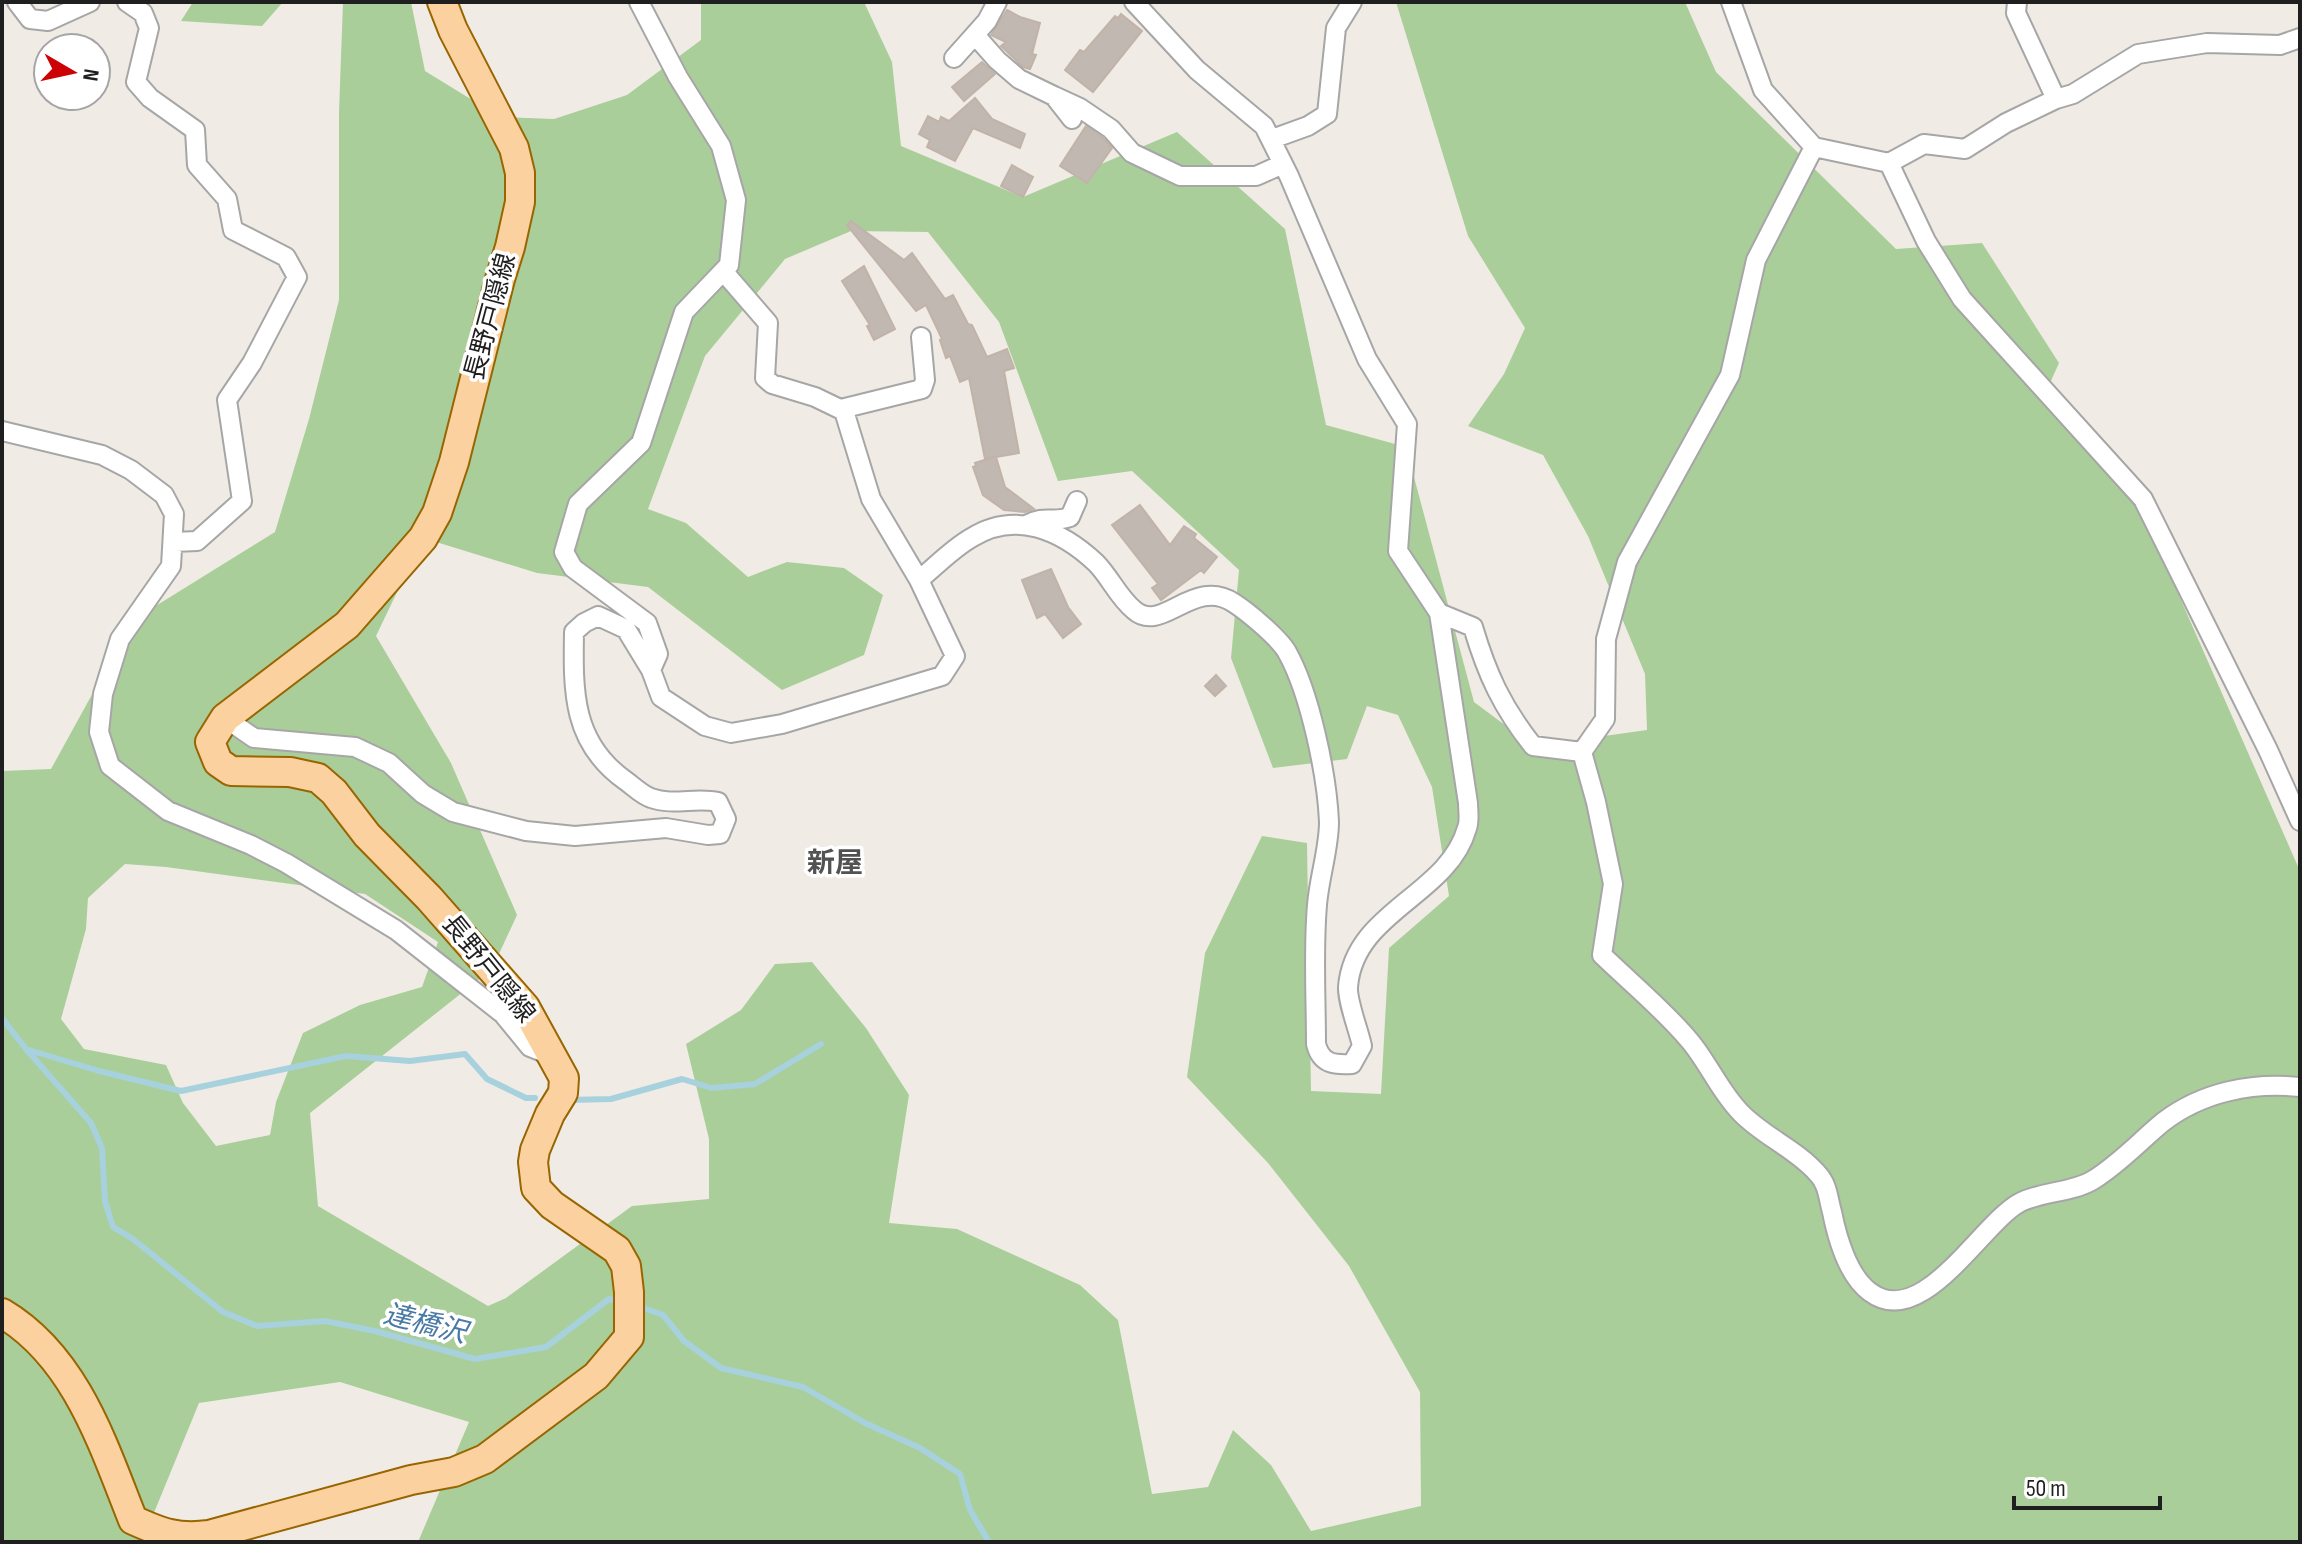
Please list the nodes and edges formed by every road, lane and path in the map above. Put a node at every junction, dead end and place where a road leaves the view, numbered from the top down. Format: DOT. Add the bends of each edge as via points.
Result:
graph roads {
  1 [pos="17,2"];
  2 [pos="90,2"];
  3 [pos="127,2"];
  4 [pos="442,2"];
  5 [pos="639,2"];
  6 [pos="997,2"];
  7 [pos="1134,2"];
  8 [pos="1352,2"];
  9 [pos="1731,2"];
  10 [pos="2017,2"];
  11 [pos="975,35"];
  12 [pos="2300,38"];
  13 [pos="954,58"];
  14 [pos="1054,96"];
  15 [pos="2056,99"];
  16 [pos="1072,119"];
  17 [pos="1272,139"];
  18 [pos="1814,147"];
  19 [pos="1889,163"];
  20 [pos="1283,164"];
  21 [pos="723,271"];
  22 [pos="921,337"];
  23 [pos="841,409"];
  24 [pos="2,431"];
  25 [pos="1077,501"];
  26 [pos="1027,525"];
  27 [pos="174,542"];
  28 [pos="919,580"];
  29 [pos="1439,613"];
  30 [pos="651,670"];
  31 [pos="225,718"];
  32 [pos="1582,752"];
  33 [pos="2300,821"];
  34 [pos="550,1055"];
  35 [pos="2300,1087"];
  36 [pos="2,1313"];
  1 -- 2 [label="street" via="30,19 48,21"];
  3 -- 27 [label="street" via="143,13 149,28 136,82 195,130 197,165 227,199 233,230 286,257 297,277 227,400 242,501 197,541"];
  4 -- 31 [label="main road, 長野戸隠線" via="514,148 520,173 510,247 454,462 423,538 347,625"];
  5 -- 21 [label="street" via="721,146 736,200 729,265"];
  6 -- 11 [label="street"];
  7 -- 17 [label="street"];
  8 -- 17 [label="street" via="1336,28 1327,114"];
  9 -- 18 [label="street" via="1763,90"];
  10 -- 15 [label="street" via="2016,13"];
  11 -- 13 [label="street"];
  11 -- 14 [label="street" via="1019,79"];
  12 -- 15 [label="street" via="2280,45 2207,43 2138,54"];
  14 -- 16 [label="street"];
  14 -- 20 [label="street" via="1111,129 1132,153 1180,176 1256,176"];
  15 -- 19 [label="street" via="1965,149 1924,144"];
  17 -- 20 [label="street"];
  18 -- 19 [label="street"];
  18 -- 32 [label="street" via="1756,260 1730,375 1627,562 1606,639 1605,719"];
  19 -- 33 [label="street" via="1926,241 1962,299 2143,499"];
  20 -- 29 [label="street" via="1367,359 1407,424 1398,551"];
  21 -- 23 [label="street" via="768,323 765,378"];
  21 -- 30 [label="street" via="684,312 641,443 578,504 564,552 573,568 647,623 658,654"];
  22 -- 23 [label="street" via="922,389"];
  23 -- 28 [label="street" via="871,499"];
  24 -- 27 [label="street" via="102,455 131,470 164,495 174,514"];
  25 -- 26 [label="street" via="1070,517 1039,518"];
  26 -- 28 [label="street" via="1007,523 972,537"];
  26 -- 29 [label="street" via="1068,542 1097,564 1135,612 1155,617 1215,594 1234,603 1286,651 1307,703 1329,824 1315,954 1316,1044 1326,1062 1352,1064 1362,1046 1347,989 1355,957 1382,920 1431,883 1468,827"];
  27 -- 34 [label="street" via="171,566 120,639 103,694 99,732 110,766 168,811 286,863 396,930 503,1014 530,1047"];
  28 -- 30 [label="street" via="955,656 942,676 782,724 731,733 680,712 661,697"];
  29 -- 32 [label="street" via="1473,627 1510,716 1533,746"];
  30 -- 31 [label="street" via="626,629 598,616 574,632 576,699 584,735 609,769 650,798 718,802 726,819 720,834 666,828 575,836 526,831 453,812 389,763 355,747 254,738"];
  31 -- 34 [label="main road, 長野戸隠線" via="210,742 218,762 231,771 318,778 334,792 525,1007"];
  32 -- 35 [label="street" via="1613,884 1602,955 1688,1039 1741,1113 1819,1174 1843,1247 1858,1280 1872,1294 1905,1300 1933,1286 2020,1202 2090,1182 2196,1101 2268,1084"];
  34 -- 36 [label="main road, 長野戸隠線" via="564,1078 563,1093 535,1150 536,1188 617,1250 626,1266 629,1337 596,1376 485,1459 454,1472 209,1535 173,1537 133,1520 95,1422 67,1377 21,1325"];
}
